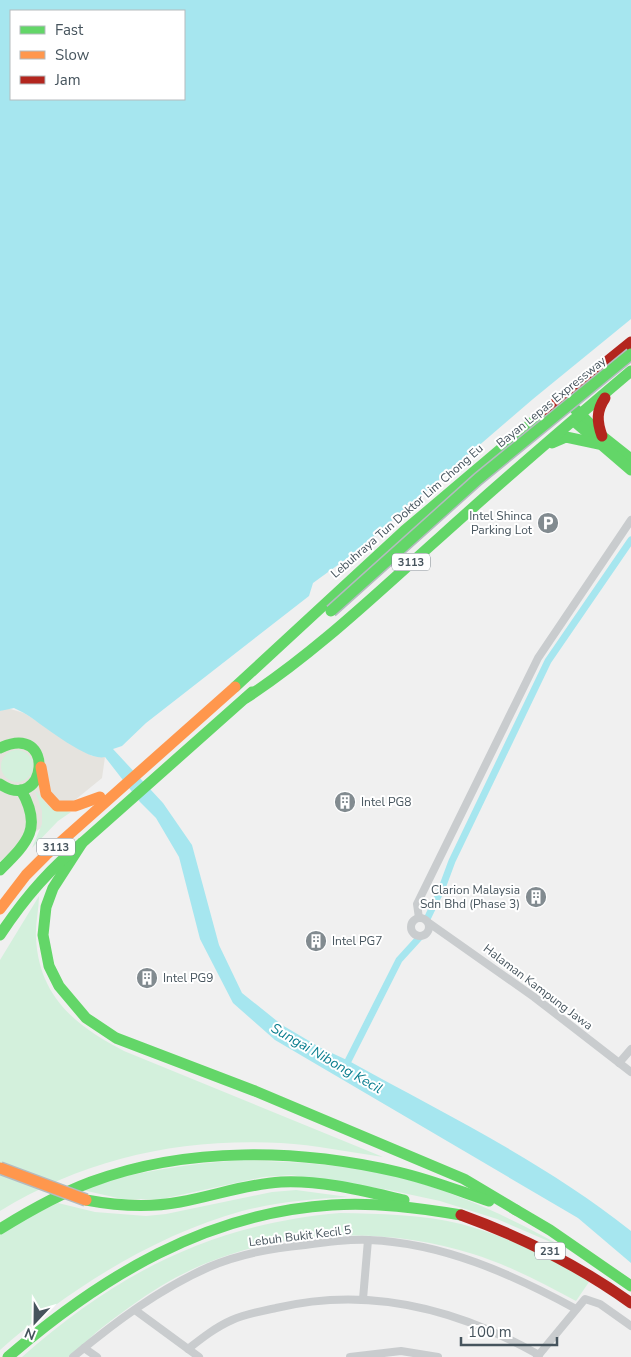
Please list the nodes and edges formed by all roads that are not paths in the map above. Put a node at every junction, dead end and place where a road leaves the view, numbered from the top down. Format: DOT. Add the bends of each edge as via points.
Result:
graph roads {
  1 [pos="631,342"];
  2 [pos="626,352"];
  3 [pos="631,365"];
  4 [pos="631,371"];
  5 [pos="618,382"];
  6 [pos="573,410"];
  7 [pos="600,440"];
  8 [pos="526,459"];
  9 [pos="631,459"];
  10 [pos="631,470"];
  11 [pos="631,520"];
  12 [pos="333,614"];
  13 [pos="300,625"];
  14 [pos="246,698"];
  15 [pos="210,711"];
  16 [pos="0,748"];
  17 [pos="148,760"];
  18 [pos="41,767"];
  19 [pos="0,784"];
  20 [pos="115,789"];
  21 [pos="21,790"];
  22 [pos="100,797"];
  23 [pos="82,843"];
  24 [pos="0,870"];
  25 [pos="0,891"];
  26 [pos="0,909"];
  27 [pos="419,918"];
  28 [pos="429,922"];
  29 [pos="0,936"];
  30 [pos="631,1049"];
  31 [pos="619,1063"];
  32 [pos="631,1072"];
  33 [pos="0,1168"];
  34 [pos="516,1210"];
  35 [pos="461,1215"];
  36 [pos="0,1229"];
  37 [pos="368,1240"];
  38 [pos="631,1286"];
  39 [pos="363,1299"];
  40 [pos="631,1303"];
  41 [pos="576,1308"];
  42 [pos="135,1310"];
  43 [pos="631,1326"];
  44 [pos="84,1348"];
  45 [pos="188,1349"];
  46 [pos="538,1356"];
  47 [pos="8,1357"];
  48 [pos="73,1357"];
  49 [pos="97,1357"];
  50 [pos="199,1357"];
  51 [pos="350,1357"];
  52 [pos="438,1357"];
  1 -- 2 [label="main road, 3113"];
  2 -- 6 [label="main road" via="580,390"];
  2 -- 12 [label="main road, Bayan Lepas Expressway / 3113, bridge" via="490,469"];
  3 -- 6 [label="main road, Bayan Lepas Expressway / 3113"];
  4 -- 5 [label="main road, Lebuhraya Tun Doktor Lim Chong Eu / 3113"];
  5 -- 6 [label="main road, Lebuhraya Tun Doktor Lim Chong Eu / 3113"];
  5 -- 7 [label="main road" via="597,410"];
  6 -- 7 [label="main road"];
  6 -- 8 [label="main road, Lebuhraya Tun Doktor Lim Chong Eu / 3113"];
  6 -- 12 [label="main road, Bayan Lepas Expressway / 3113"];
  6 -- 13 [label="main road, Lebuhraya Tun Doktor Lim Chong Eu / 3113" via="423,514"];
  7 -- 8 [label="main road" via="566,437"];
  7 -- 9 [label="main road"];
  7 -- 10 [label="main road"];
  8 -- 14 [label="main road, Lebuhraya Tun Doktor Lim Chong Eu / 3113" via="332,634 287,671"];
  11 -- 27 [label="street" via="538,658 420,897 417,904"];
  12 -- 14 [label="main road, Lebuhraya Tun Doktor Lim Chong Eu / 3113"];
  12 -- 15 [label="main road, Lebuhraya Tun Doktor Lim Chong Eu / 3113"];
  13 -- 15 [label="main road, Lebuhraya Tun Doktor Lim Chong Eu / 3113"];
  13 -- 17 [label="main road" via="284,633"];
  14 -- 23 [label="main road, Lebuhraya Tun Doktor Lim Chong Eu / 3113"];
  15 -- 17 [label="main road, Lebuhraya Tun Doktor Lim Chong Eu / 3113"];
  16 -- 18 [label="main road" via="17,742 29,745 38,755"];
  17 -- 20 [label="main road, Lebuhraya Tun Doktor Lim Chong Eu / 3113"];
  18 -- 21 [label="main road" via="35,782"];
  18 -- 22 [label="main road" via="42,788 55,805 70,809"];
  19 -- 21 [label="main road" via="7,789"];
  20 -- 22 [label="main road"];
  20 -- 26 [label="main road, Lebuhraya Tun Doktor Lim Chong Eu / 3113" via="26,874"];
  21 -- 24 [label="main road" via="33,811 32,834"];
  22 -- 25 [label="main road" via="48,842"];
  23 -- 29 [label="main road, Lebuhraya Tun Doktor Lim Chong Eu / 3113" via="66,853 42,879"];
  23 -- 34 [label="main road" via="52,888 43,935 54,977 66,998 86,1018 116,1038 255,1091 464,1179"];
  27 -- 28 [label="street"];
  27 -- 28 [label="street" via="411,926 416,936 428,933"];
  28 -- 31 [label="street, Halaman Kampung Jawa"];
  30 -- 31 [label="street"];
  31 -- 32 [label="street, Halaman Kampung Jawa"];
  33 -- 35 [label="main road, bridge" via="68,1194 114,1206 155,1206 250,1185 300,1182 389,1196"];
  34 -- 36 [label="main road" via="431,1181 365,1165 280,1156 223,1156 144,1166 108,1176 53,1198"];
  34 -- 38 [label="main road, 231"];
  35 -- 40 [label="main road, 231" via="514,1234 562,1258 596,1277"];
  35 -- 47 [label="main road" via="395,1206 331,1204 267,1214 219,1227 148,1257 98,1286 54,1317"];
  37 -- 39 [label="street"];
  37 -- 41 [label="street, Lebuh Bukit Kecil 5" via="432,1249 480,1263"];
  37 -- 42 [label="street, Lebuh Bukit Kecil 5" via="276,1248 231,1258 175,1284"];
  39 -- 45 [label="street" via="302,1302 250,1314 219,1327"];
  39 -- 46 [label="street" via="401,1303 454,1316 495,1332"];
  41 -- 43 [label="street" via="586,1298"];
  41 -- 46 [label="street"];
  42 -- 44 [label="street, Lebuh Bukit Kecil 5"];
  42 -- 45 [label="street"];
  44 -- 48 [label="street, Lebuh Bukit Kecil 5"];
  44 -- 49 [label="street"];
  45 -- 50 [label="street"];
  51 -- 52 [label="street" via="401,1351"];
}
